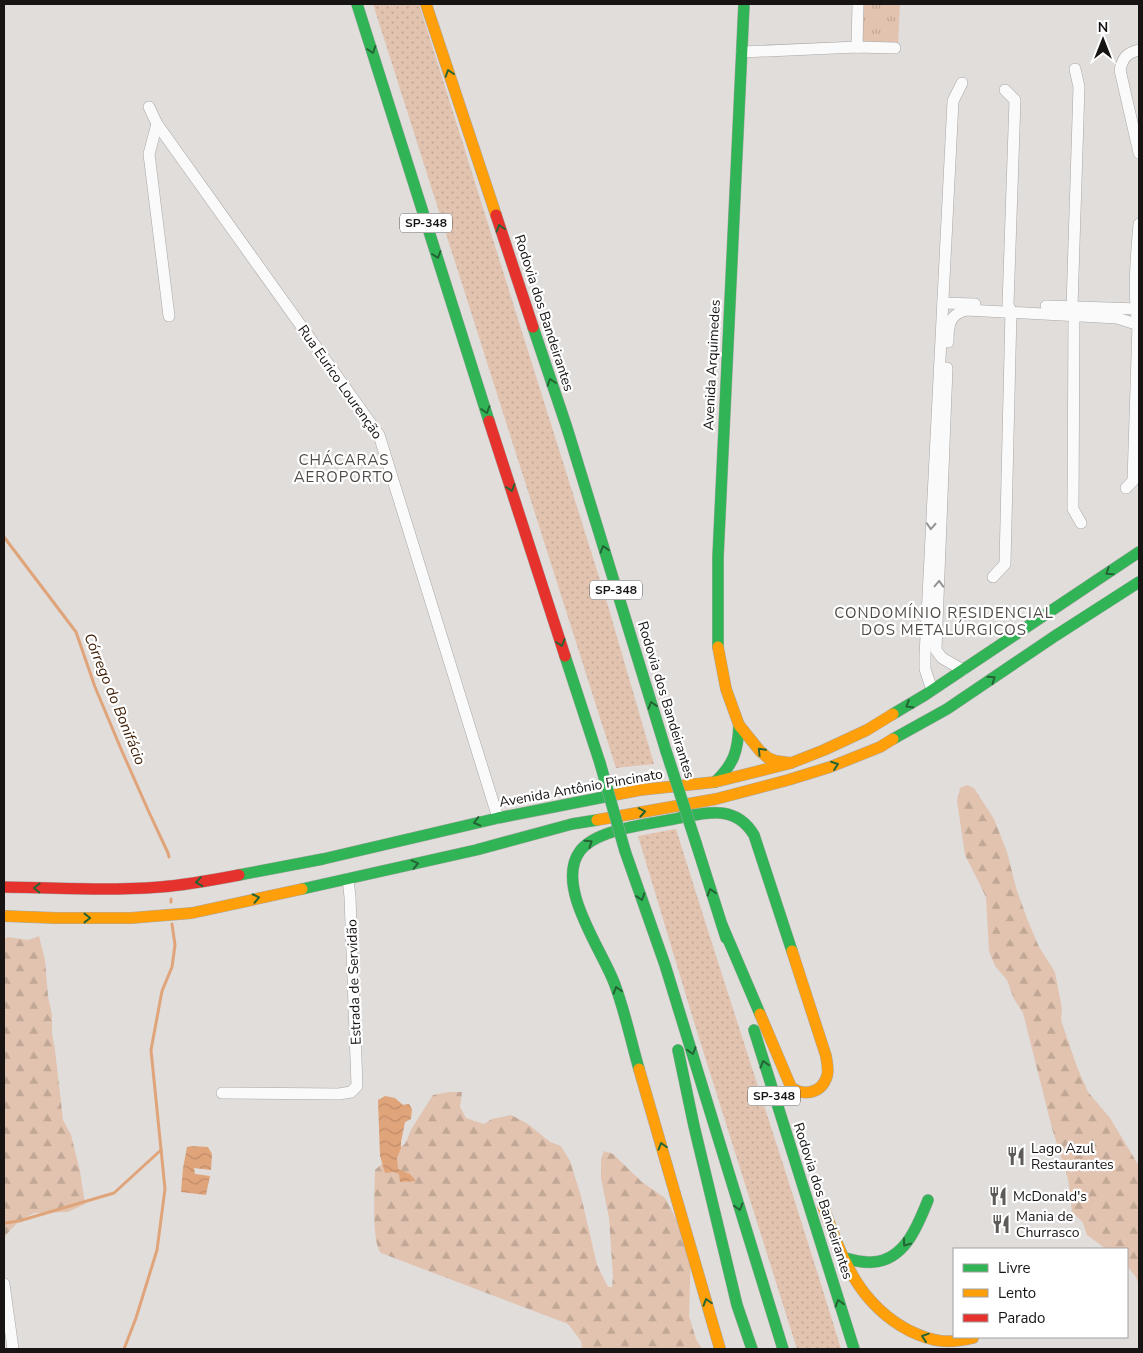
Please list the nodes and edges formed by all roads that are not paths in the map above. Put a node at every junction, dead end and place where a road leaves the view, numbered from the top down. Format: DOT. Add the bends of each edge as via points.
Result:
graph roads {
  1 [pos="357,4"];
  2 [pos="426,4"];
  3 [pos="744,4"];
  4 [pos="858,4"];
  5 [pos="857,47"];
  6 [pos="894,48"];
  7 [pos="1139,50"];
  8 [pos="742,52"];
  9 [pos="1075,69"];
  10 [pos="962,83"];
  11 [pos="1005,90"];
  12 [pos="149,107"];
  13 [pos="1135,116"];
  14 [pos="157,124"];
  15 [pos="1139,153"];
  16 [pos="1139,224"];
  17 [pos="1138,242"];
  18 [pos="942,303"];
  19 [pos="1009,308"];
  20 [pos="1137,309"];
  21 [pos="1073,311"];
  22 [pos="169,316"];
  23 [pos="1138,325"];
  24 [pos="1126,488"];
  25 [pos="1082,523"];
  26 [pos="1139,552"];
  27 [pos="994,576"];
  28 [pos="1139,582"];
  29 [pos="963,670"];
  30 [pos="932,690"];
  31 [pos="972,693"];
  32 [pos="740,725"];
  33 [pos="791,763"];
  34 [pos="715,782"];
  35 [pos="498,818"];
  36 [pos="323,859"];
  37 [pos="289,866"];
  38 [pos="348,879"];
  39 [pos="4,887"];
  40 [pos="212,899"];
  41 [pos="4,916"];
  42 [pos="722,926"];
  43 [pos="665,965"];
  44 [pos="222,1093"];
  45 [pos="784,1128"];
  46 [pos="928,1200"];
  47 [pos="842,1257"];
  48 [pos="4,1291"];
  49 [pos="973,1338"];
  50 [pos="13,1349"];
  51 [pos="720,1349"];
  52 [pos="752,1349"];
  53 [pos="782,1349"];
  54 [pos="854,1349"];
  1 -- 43 [label="main road, SP-348, one-way, bridge" via="600,763 625,851"];
  42 -- 2 [label="main road, Rodovia dos Bandeirantes / SP-348, one-way, bridge" via="564,419"];
  3 -- 8 [label="main road, Avenida Arquimedes"];
  4 -- 5 [label="street"];
  5 -- 6 [label="street"];
  5 -- 8 [label="street"];
  7 -- 13 [label="street" via="1131,52 1123,60 1120,70"];
  8 -- 32 [label="main road, Avenida Arquimedes" via="718,557 718,651 726,689"];
  9 -- 21 [label="street" via="1079,87"];
  10 -- 18 [label="street" via="953,101"];
  11 -- 19 [label="street" via="1015,100"];
  12 -- 14 [label="street, Rua Eurico Lourenção"];
  13 -- 15 [label="street"];
  14 -- 22 [label="street" via="150,154"];
  14 -- 35 [label="street, Rua Eurico Lourenção" via="379,435"];
  16 -- 17 [label="street"];
  17 -- 20 [label="street"];
  18 -- 19 [label="street"];
  18 -- 30 [label="street, one-way" via="924,669"];
  19 -- 21 [label="street"];
  19 -- 27 [label="street" via="1005,564"];
  29 -- 19 [label="street, one-way" via="942,658 936,650 948,328 958,312"];
  20 -- 21 [label="street"];
  20 -- 23 [label="street"];
  21 -- 23 [label="street" via="1128,320"];
  21 -- 25 [label="street" via="1073,509"];
  23 -- 24 [label="street" via="1133,481"];
  26 -- 29 [label="main road, Avenida Antônio Pincinato, one-way"];
  31 -- 28 [label="main road, one-way"];
  29 -- 30 [label="main road, Avenida Antônio Pincinato"];
  30 -- 31 [label="main road" via="948,695"];
  30 -- 33 [label="main road, Avenida Antônio Pincinato, one-way" via="867,730"];
  38 -- 31 [label="main road, one-way" via="572,824 716,799 788,780 880,747"];
  33 -- 32 [label="main road, Avenida Arquimedes, one-way" via="768,758"];
  32 -- 34 [label="main road, Avenida Arquimedes" via="733,761"];
  33 -- 34 [label="main road, Avenida Antônio Pincinato"];
  34 -- 35 [label="main road, Avenida Antônio Pincinato" via="640,790"];
  35 -- 36 [label="main road, Avenida Antônio Pincinato, one-way"];
  36 -- 37 [label="main road, Avenida Antônio Pincinato"];
  36 -- 38 [label="main road" via="342,868"];
  37 -- 39 [label="main road, Avenida Antônio Pincinato, one-way" via="159,887"];
  37 -- 40 [label="main road" via="272,877 217,888"];
  40 -- 38 [label="main road, one-way"];
  38 -- 44 [label="street, Estrada de Servidão" via="357,1086 351,1092 339,1094"];
  41 -- 40 [label="main road, one-way" via="131,918 192,913"];
  45 -- 42 [label="main road, Rodovia dos Bandeirantes / SP-348, one-way"];
  51 -- 42 [label="main road, one-way" via="615,985 576,900 572,878 576,857 593,840 623,829 717,812 740,818 754,834 826,1056 827,1075 816,1090 802,1093 791,1087"];
  43 -- 52 [label="main road" via="694,1126 737,1305"];
  43 -- 53 [label="main road, SP-348, one-way"];
  45 -- 47 [label="main road" via="807,1166"];
  54 -- 45 [label="main road, Rodovia dos Bandeirantes / SP-348, one-way"];
  46 -- 47 [label="main road, one-way" via="902,1250 886,1260 870,1263"];
  49 -- 47 [label="main road, one-way" via="946,1342 906,1330 865,1295"];
  48 -- 50 [label="street"];
}
